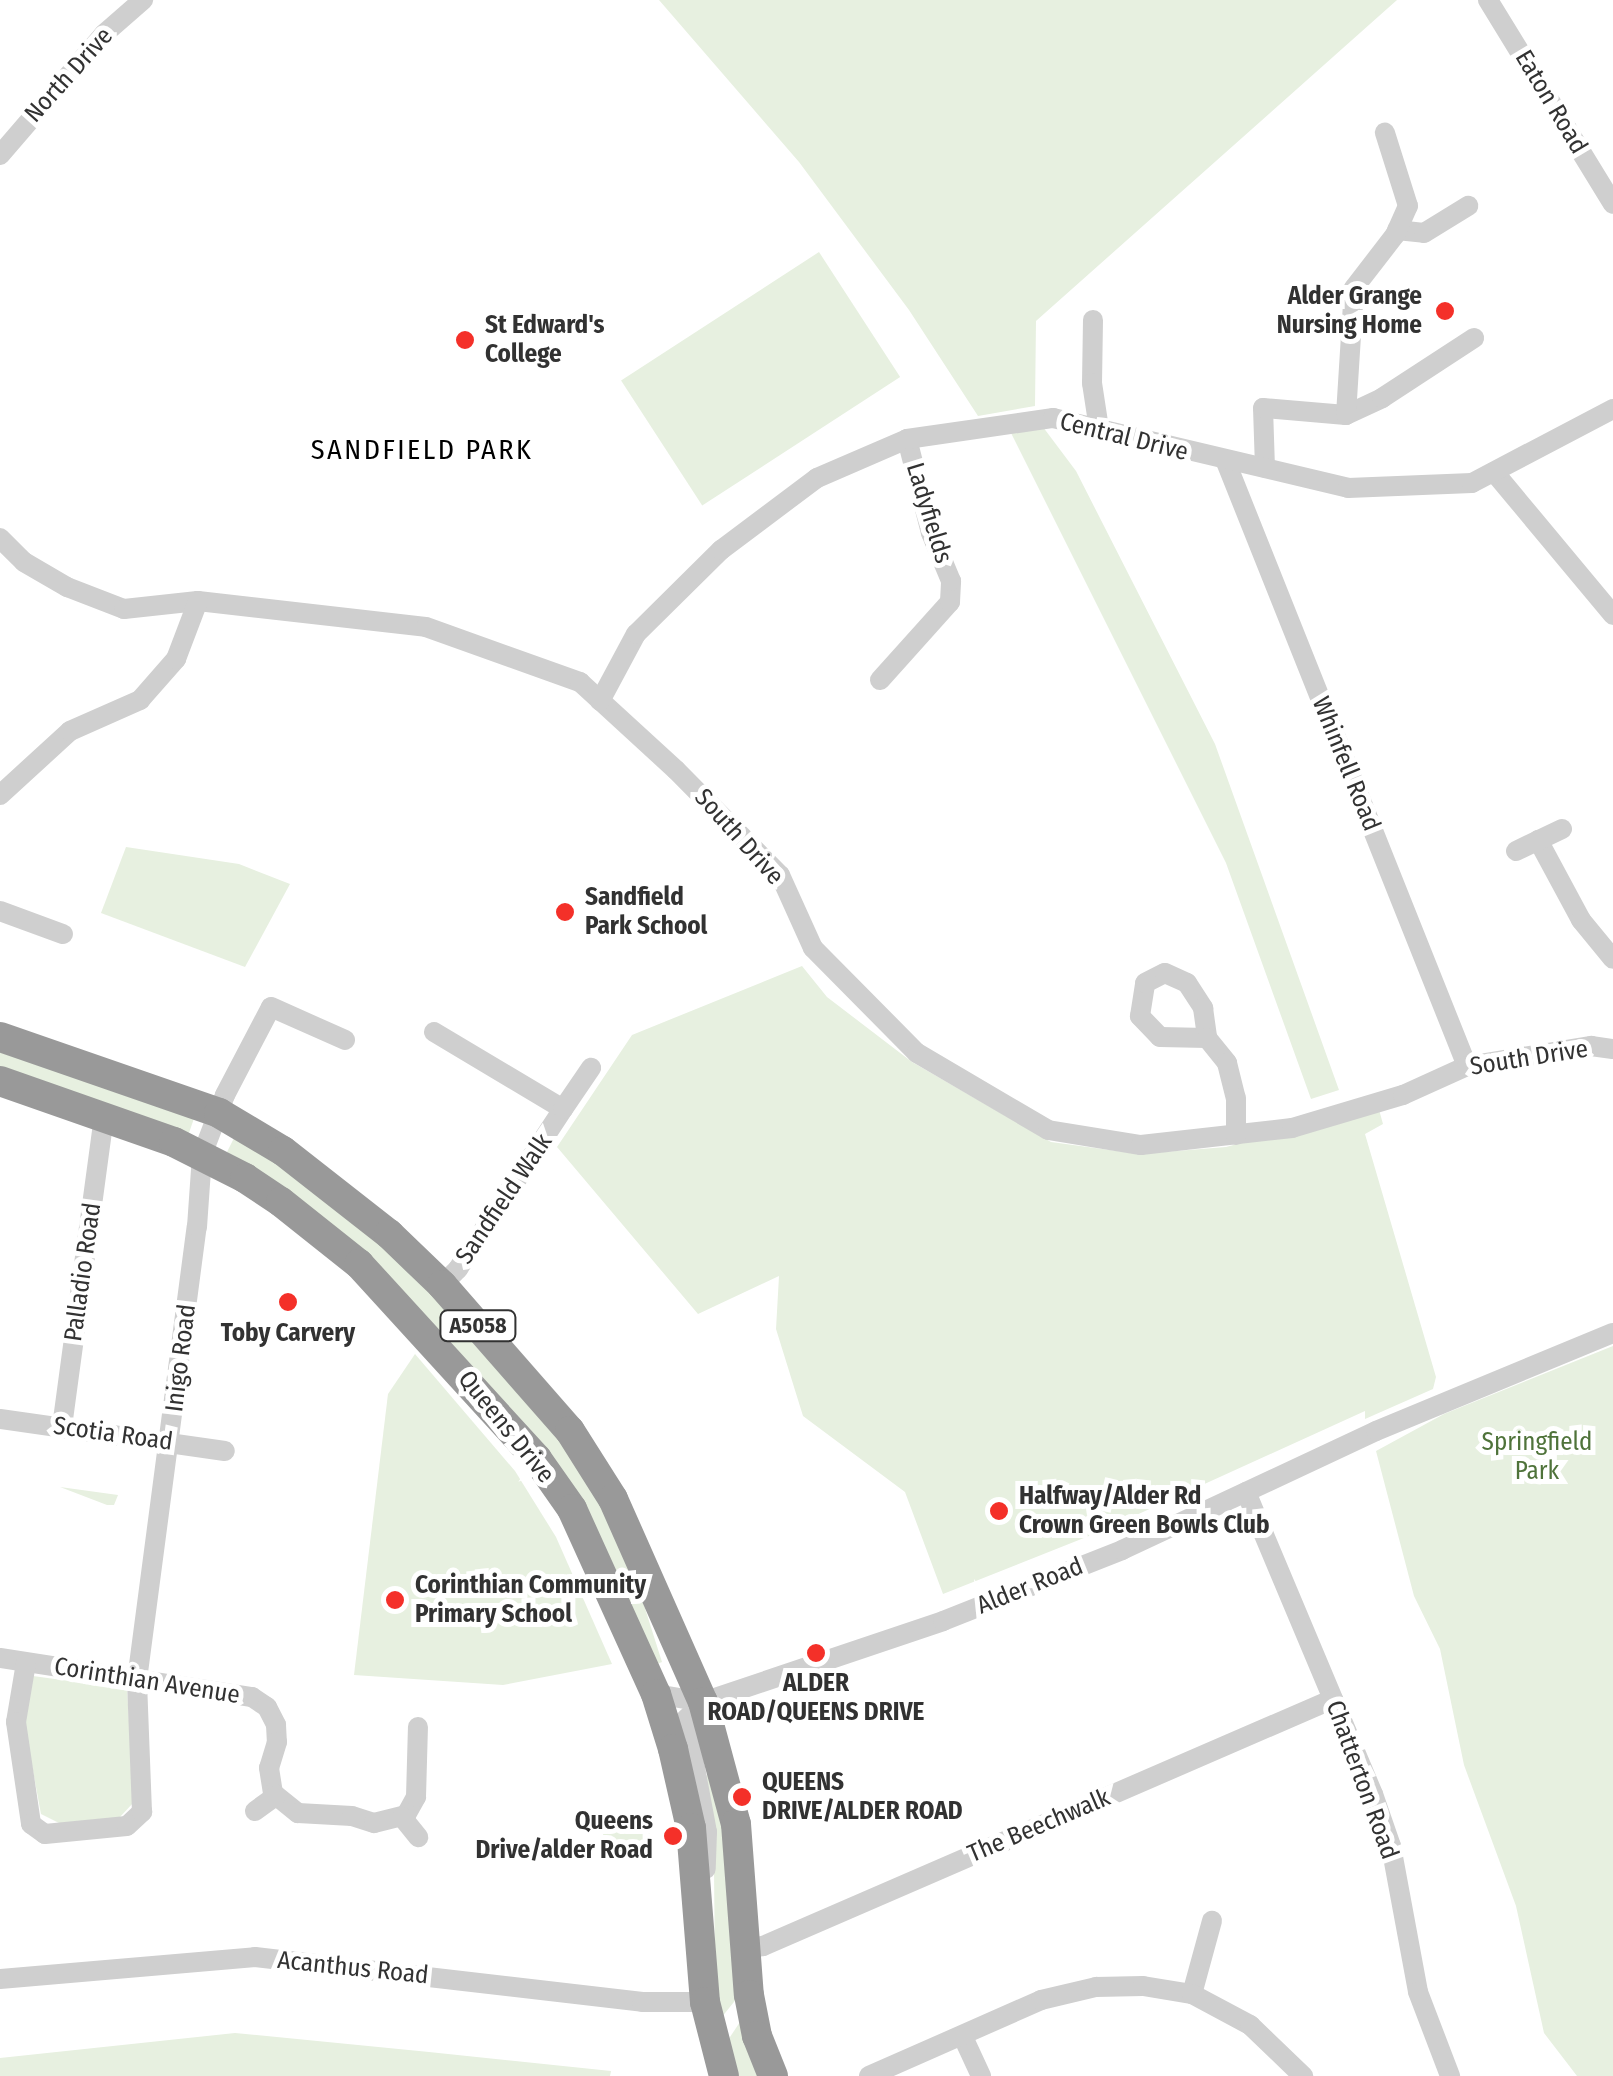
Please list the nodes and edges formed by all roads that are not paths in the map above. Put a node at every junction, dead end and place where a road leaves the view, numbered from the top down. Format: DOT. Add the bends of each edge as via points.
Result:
graph roads {
  1 [pos="143,0"];
  2 [pos="1488,0"];
  3 [pos="1384,133"];
  4 [pos="4,142"];
  5 [pos="1613,204"];
  6 [pos="1468,206"];
  7 [pos="1397,230"];
  8 [pos="1092,320"];
  9 [pos="1474,338"];
  10 [pos="1613,409"];
  11 [pos="1346,415"];
  12 [pos="1098,429"];
  13 [pos="907,439"];
  14 [pos="1226,462"];
  15 [pos="1265,468"];
  16 [pos="1494,472"];
  17 [pos="0,538"];
  18 [pos="198,601"];
  19 [pos="1613,614"];
  20 [pos="880,680"];
  21 [pos="600,701"];
  22 [pos="0,795"];
  23 [pos="1562,829"];
  24 [pos="1538,840"];
  25 [pos="1516,851"];
  26 [pos="0,911"];
  27 [pos="63,934"];
  28 [pos="1613,960"];
  29 [pos="434,1032"];
  30 [pos="0,1037"];
  31 [pos="1207,1038"];
  32 [pos="344,1040"];
  33 [pos="1613,1049"];
  34 [pos="1466,1066"];
  35 [pos="591,1068"];
  36 [pos="0,1082"];
  37 [pos="563,1110"];
  38 [pos="219,1113"];
  39 [pos="104,1117"];
  40 [pos="1236,1134"];
  41 [pos="202,1155"];
  42 [pos="442,1286"];
  43 [pos="1613,1334"];
  44 [pos="0,1419"];
  45 [pos="62,1428"];
  46 [pos="170,1442"];
  47 [pos="226,1451"];
  48 [pos="1246,1492"];
  49 [pos="0,1658"];
  50 [pos="26,1663"];
  51 [pos="137,1680"];
  52 [pos="656,1694"];
  53 [pos="1333,1699"];
  54 [pos="703,1702"];
  55 [pos="418,1726"];
  56 [pos="276,1796"];
  57 [pos="255,1811"];
  58 [pos="402,1817"];
  59 [pos="418,1837"];
  60 [pos="700,1916"];
  61 [pos="1212,1921"];
  62 [pos="744,1949"];
  63 [pos="0,1979"];
  64 [pos="1192,1994"];
  65 [pos="705,2002"];
  66 [pos="963,2037"];
  67 [pos="1442,2073"];
  68 [pos="724,2076"];
  69 [pos="773,2076"];
  70 [pos="869,2076"];
  71 [pos="981,2076"];
  72 [pos="1303,2076"];
  1 -- 4 [label="street, North Drive"];
  2 -- 5 [label="street, Eaton Road"];
  3 -- 7 [label="street" via="1408,206"];
  6 -- 7 [label="street" via="1424,233"];
  7 -- 11 [label="street" via="1354,288"];
  8 -- 12 [label="street"];
  9 -- 11 [label="street"];
  10 -- 16 [label="street, Central Drive"];
  11 -- 15 [label="street" via="1263,408"];
  12 -- 13 [label="street, Central Drive" via="1053,418"];
  12 -- 14 [label="street, Central Drive"];
  13 -- 20 [label="street, Ladyfields" via="951,581 950,602"];
  13 -- 21 [label="street, Central Drive" via="817,478 721,550 636,634"];
  14 -- 15 [label="street, Central Drive"];
  14 -- 34 [label="street, Whinfell Road"];
  15 -- 16 [label="street, Central Drive" via="1348,488 1472,483"];
  16 -- 19 [label="street"];
  17 -- 18 [label="street, South Drive" via="66,587 124,608"];
  18 -- 21 [label="street, South Drive" via="426,626 580,682"];
  18 -- 22 [label="street" via="176,659 140,700 70,731"];
  21 -- 40 [label="street, South Drive" via="780,875 813,948 917,1052 1048,1130 1140,1145"];
  23 -- 24 [label="street"];
  24 -- 25 [label="street"];
  24 -- 28 [label="street" via="1581,920"];
  26 -- 27 [label="street"];
  29 -- 37 [label="street, Sandfield Walk"];
  30 -- 38 [label="highway, Queens Drive / A5058"];
  31 -- 40 [label="street" via="1228,1063"];
  32 -- 38 [label="street, Inigo Road" via="271,1006"];
  33 -- 34 [label="street, South Drive" via="1591,1046"];
  34 -- 40 [label="street, South Drive" via="1403,1095 1292,1128"];
  35 -- 37 [label="street, Sandfield Walk"];
  36 -- 39 [label="highway, Queens Drive / A5058"];
  37 -- 42 [label="street, Sandfield Walk"];
  38 -- 41 [label="street, Inigo Road"];
  38 -- 42 [label="highway, Queens Drive / A5058" via="339,1190"];
  39 -- 41 [label="highway, Queens Drive / A5058"];
  39 -- 45 [label="street, Palladio Road"];
  41 -- 46 [label="street, Inigo Road"];
  41 -- 52 [label="highway, Queens Drive / A5058" via="281,1202 359,1264 494,1407 572,1509"];
  42 -- 54 [label="highway, Queens Drive / A5058" via="592,1463"];
  43 -- 48 [label="street, Alder Road"];
  44 -- 45 [label="street, Scotia Road"];
  45 -- 46 [label="street, Scotia Road"];
  46 -- 47 [label="street, Scotia Road"];
  46 -- 51 [label="street, Inigo Road"];
  48 -- 53 [label="street, Chatterton Road"];
  48 -- 54 [label="street, Alder Road" via="942,1621"];
  49 -- 50 [label="street, Corinthian Avenue"];
  50 -- 51 [label="street, Corinthian Avenue"];
  50 -- 51 [label="street, Inigo Road" via="16,1722 31,1824 45,1834 126,1826 142,1812"];
  51 -- 56 [label="street, Corinthian Avenue" via="252,1697 267,1707 278,1734 269,1768"];
  52 -- 54 [label="street, Alder Road"];
  52 -- 60 [label="highway, Queens Drive / A5058" via="691,1828"];
  53 -- 62 [label="street, The Beechwalk"];
  53 -- 67 [label="street, Chatterton Road" via="1391,1846 1418,1992"];
  54 -- 60 [label="street" via="686,1719 707,1832"];
  54 -- 62 [label="highway, Queens Drive / A5058" via="736,1824"];
  55 -- 58 [label="street" via="416,1798"];
  56 -- 57 [label="street"];
  56 -- 58 [label="street" via="298,1813 374,1823"];
  58 -- 59 [label="street"];
  60 -- 65 [label="highway, A5058"];
  61 -- 64 [label="street"];
  62 -- 69 [label="highway, A5058" via="758,2036"];
  63 -- 65 [label="street, Acanthus Road" via="256,1957 642,2002"];
  64 -- 66 [label="street" via="1096,1988 1041,2000"];
  64 -- 72 [label="street" via="1250,2024"];
  65 -- 68 [label="highway, A5058"];
  66 -- 70 [label="street"];
  66 -- 71 [label="street"];
}
